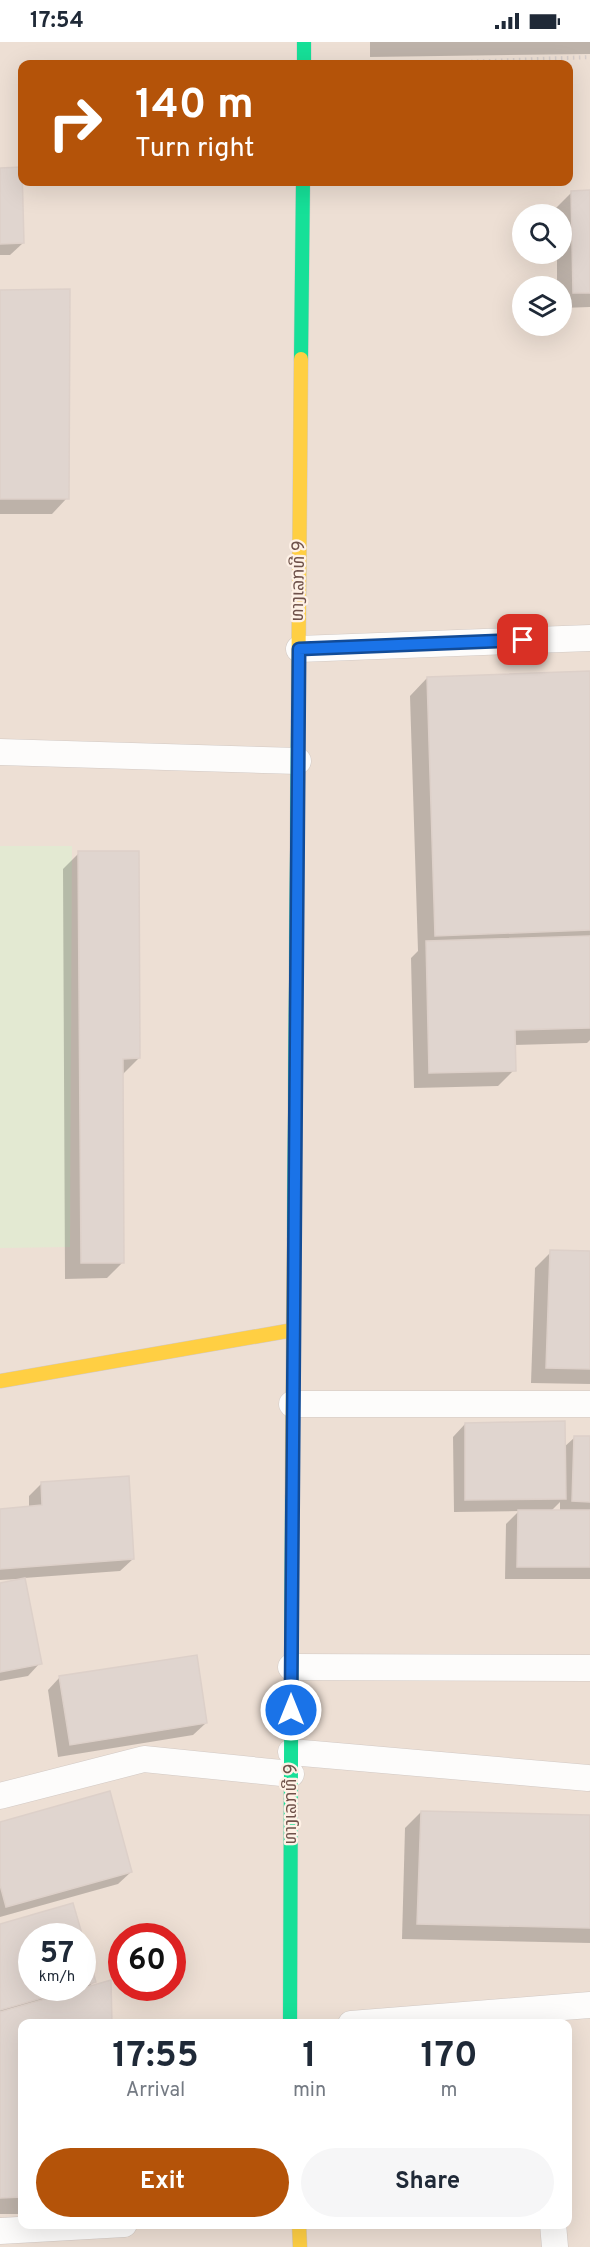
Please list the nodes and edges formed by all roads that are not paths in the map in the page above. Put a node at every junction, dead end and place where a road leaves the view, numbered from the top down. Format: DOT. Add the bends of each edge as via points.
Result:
graph roads {
  1 [pos="304,42"];
  2 [pos="304,60"];
  3 [pos="303,186"];
  4 [pos="590,638"];
  5 [pos="299,649"];
  6 [pos="0,752"];
  7 [pos="297,761"];
  8 [pos="292,1330"];
  9 [pos="0,1381"];
  10 [pos="292,1404"];
  11 [pos="590,1404"];
  12 [pos="291,1667"];
  13 [pos="590,1668"];
  14 [pos="291,1763"];
  15 [pos="588,1778"];
  16 [pos="0,1796"];
  17 [pos="590,2005"];
  18 [pos="531,2017"];
  19 [pos="290,2019"];
  20 [pos="480,2019"];
  21 [pos="35,2229"];
  22 [pos="299,2229"];
  23 [pos="553,2229"];
  24 [pos="0,2231"];
  25 [pos="300,2247"];
  26 [pos="555,2247"];
  1 -- 2 [label="main road"];
  3 -- 5 [label="main road, ທາງເລກທີ 9"];
  4 -- 5 [label="lane"];
  5 -- 7 [label="main road, ທາງເລກທີ 9"];
  6 -- 7 [label="lane"];
  7 -- 8 [label="main road, ທາງເລກທີ 9"];
  8 -- 9 [label="main road"];
  8 -- 10 [label="main road, ທາງເລກທີ 9"];
  10 -- 11 [label="lane"];
  10 -- 12 [label="main road, ທາງເລກທີ 9"];
  12 -- 13 [label="lane"];
  12 -- 14 [label="main road, ທາງເລກທີ 9"];
  14 -- 15 [label="lane"];
  14 -- 16 [label="lane" via="144,1759"];
  14 -- 19 [label="main road, ທາງເລກທີ 9"];
  17 -- 18 [label="lane"];
  18 -- 20 [label="lane"];
  21 -- 24 [label="lane"];
  22 -- 25 [label="main road"];
  23 -- 26 [label="lane"];
}
